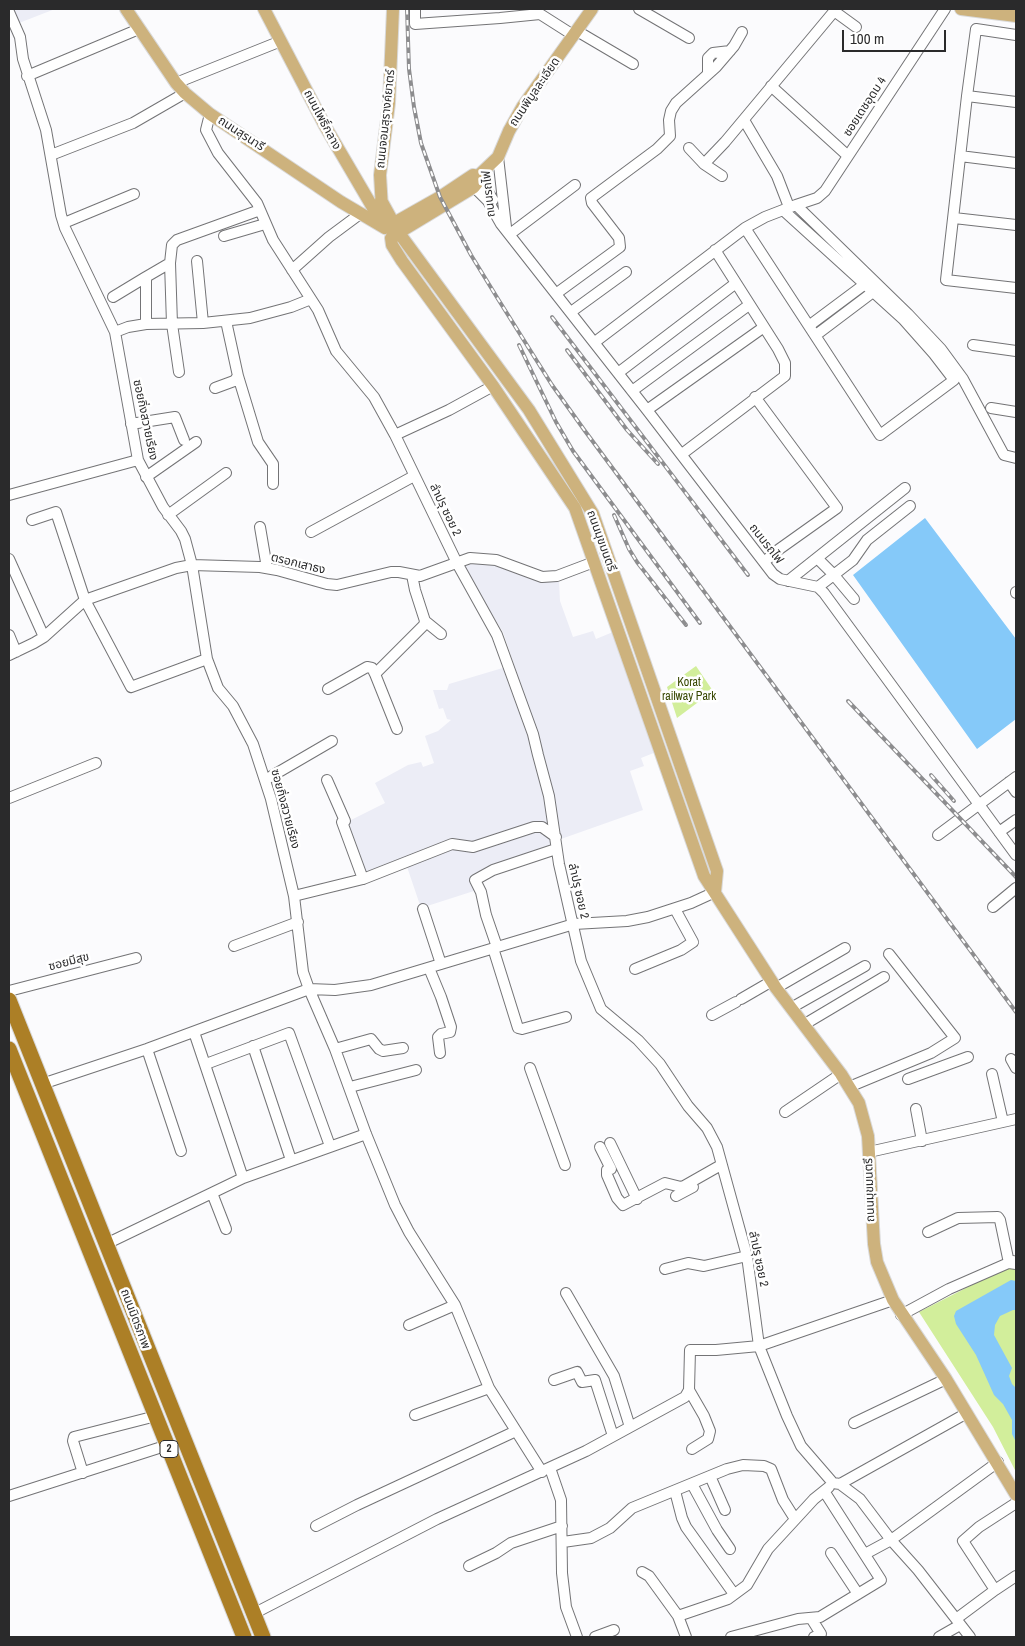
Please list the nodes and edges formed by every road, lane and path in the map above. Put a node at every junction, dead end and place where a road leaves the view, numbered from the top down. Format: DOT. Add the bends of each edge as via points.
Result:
graph roads {
  1 [pos="126,9"];
  2 [pos="264,9"];
  3 [pos="393,9"];
  4 [pos="415,9"];
  5 [pos="592,9"];
  6 [pos="639,9"];
  7 [pos="945,9"];
  8 [pos="961,9"];
  9 [pos="835,10"];
  10 [pos="990,11"];
  11 [pos="9,12"];
  12 [pos="1016,16"];
  13 [pos="856,27"];
  14 [pos="139,29"];
  15 [pos="742,32"];
  16 [pos="575,33"];
  17 [pos="1016,35"];
  18 [pos="689,38"];
  19 [pos="281,41"];
  20 [pos="633,64"];
  21 [pos="27,76"];
  22 [pos="176,84"];
  23 [pos="771,86"];
  24 [pos="185,93"];
  25 [pos="966,96"];
  26 [pos="1016,102"];
  27 [pos="210,114"];
  28 [pos="744,120"];
  29 [pos="689,148"];
  30 [pos="51,155"];
  31 [pos="848,156"];
  32 [pos="960,156"];
  33 [pos="498,157"];
  34 [pos="1016,163"];
  35 [pos="704,164"];
  36 [pos="380,175"];
  37 [pos="722,176"];
  38 [pos="476,181"];
  39 [pos="575,185"];
  40 [pos="359,186"];
  41 [pos="134,194"];
  42 [pos="341,202"];
  43 [pos="789,208"];
  44 [pos="260,210"];
  45 [pos="360,214"];
  46 [pos="954,218"];
  47 [pos="64,223"];
  48 [pos="265,224"];
  49 [pos="1016,225"];
  50 [pos="745,228"];
  51 [pos="392,230"];
  52 [pos="508,231"];
  53 [pos="224,236"];
  54 [pos="715,250"];
  55 [pos="196,260"];
  56 [pos="170,263"];
  57 [pos="292,270"];
  58 [pos="626,272"];
  59 [pos="146,277"];
  60 [pos="736,283"];
  61 [pos="865,284"];
  62 [pos="1016,288"];
  63 [pos="873,292"];
  64 [pos="557,293"];
  65 [pos="113,297"];
  66 [pos="311,299"];
  67 [pos="749,304"];
  68 [pos="572,312"];
  69 [pos="226,321"];
  70 [pos="203,323"];
  71 [pos="146,324"];
  72 [pos="172,324"];
  73 [pos="810,325"];
  74 [pos="764,327"];
  75 [pos="115,332"];
  76 [pos="816,335"];
  77 [pos="595,342"];
  78 [pos="973,345"];
  79 [pos="1016,351"];
  80 [pos="179,372"];
  81 [pos="618,373"];
  82 [pos="238,376"];
  83 [pos="493,386"];
  84 [pos="216,388"];
  85 [pos="632,391"];
  86 [pos="755,398"];
  87 [pos="991,408"];
  88 [pos="530,410"];
  89 [pos="647,410"];
  90 [pos="1016,412"];
  91 [pos="515,419"];
  92 [pos="131,424"];
  93 [pos="395,435"];
  94 [pos="184,440"];
  95 [pos="196,442"];
  96 [pos="682,454"];
  97 [pos="1016,458"];
  98 [pos="138,460"];
  99 [pos="226,473"];
  100 [pos="146,476"];
  101 [pos="414,476"];
  102 [pos="273,484"];
  103 [pos="905,488"];
  104 [pos="9,496"];
  105 [pos="910,506"];
  106 [pos="168,515"];
  107 [pos="32,520"];
  108 [pos="260,527"];
  109 [pos="311,532"];
  110 [pos="605,553"];
  111 [pos="817,558"];
  112 [pos="9,559"];
  113 [pos="594,562"];
  114 [pos="764,562"];
  115 [pos="457,563"];
  116 [pos="192,565"];
  117 [pos="267,568"];
  118 [pos="833,574"];
  119 [pos="412,575"];
  120 [pos="788,581"];
  121 [pos="818,587"];
  122 [pos="854,599"];
  123 [pos="85,600"];
  124 [pos="425,622"];
  125 [pos="441,634"];
  126 [pos="9,635"];
  127 [pos="44,637"];
  128 [pos="12,653"];
  129 [pos="207,659"];
  130 [pos="375,674"];
  131 [pos="328,689"];
  132 [pos="397,730"];
  133 [pos="332,741"];
  134 [pos="96,763"];
  135 [pos="265,780"];
  136 [pos="327,780"];
  137 [pos="1013,780"];
  138 [pos="1016,792"];
  139 [pos="9,798"];
  140 [pos="979,804"];
  141 [pos="1016,820"];
  142 [pos="999,832"];
  143 [pos="938,835"];
  144 [pos="556,837"];
  145 [pos="556,849"];
  146 [pos="1016,854"];
  147 [pos="363,879"];
  148 [pos="1016,888"];
  149 [pos="715,892"];
  150 [pos="294,896"];
  151 [pos="993,907"];
  152 [pos="675,908"];
  153 [pos="423,909"];
  154 [pos="298,922"];
  155 [pos="574,924"];
  156 [pos="234,946"];
  157 [pos="495,948"];
  158 [pos="845,948"];
  159 [pos="889,954"];
  160 [pos="136,958"];
  161 [pos="441,964"];
  162 [pos="864,966"];
  163 [pos="429,968"];
  164 [pos="635,969"];
  165 [pos="884,977"];
  166 [pos="774,984"];
  167 [pos="309,989"];
  168 [pos="9,991"];
  169 [pos="9,1000"];
  170 [pos="791,1008"];
  171 [pos="712,1015"];
  172 [pos="566,1017"];
  173 [pos="805,1024"];
  174 [pos="194,1032"];
  175 [pos="253,1046"];
  176 [pos="403,1048"];
  177 [pos="9,1049"];
  178 [pos="335,1049"];
  179 [pos="147,1050"];
  180 [pos="440,1053"];
  181 [pos="931,1053"];
  182 [pos="968,1057"];
  183 [pos="206,1064"];
  184 [pos="942,1067"];
  185 [pos="530,1068"];
  186 [pos="416,1070"];
  187 [pos="840,1074"];
  188 [pos="992,1074"];
  189 [pos="908,1079"];
  190 [pos="42,1084"];
  191 [pos="849,1086"];
  192 [pos="350,1087"];
  193 [pos="916,1109"];
  194 [pos="785,1112"];
  195 [pos="1016,1119"];
  196 [pos="1003,1122"];
  197 [pos="366,1134"];
  198 [pos="922,1140"];
  199 [pos="330,1146"];
  200 [pos="181,1151"];
  201 [pos="869,1152"];
  202 [pos="291,1160"];
  203 [pos="565,1165"];
  204 [pos="722,1168"];
  205 [pos="243,1178"];
  206 [pos="212,1193"];
  207 [pos="676,1196"];
  208 [pos="637,1199"];
  209 [pos="226,1228"];
  210 [pos="928,1232"];
  211 [pos="106,1244"];
  212 [pos="747,1256"];
  213 [pos="1014,1262"];
  214 [pos="665,1269"];
  215 [pos="566,1293"];
  216 [pos="893,1300"];
  217 [pos="455,1305"];
  218 [pos="901,1315"];
  219 [pos="409,1325"];
  220 [pos="759,1346"];
  221 [pos="946,1379"];
  222 [pos="554,1380"];
  223 [pos="489,1388"];
  224 [pos="689,1390"];
  225 [pos="967,1414"];
  226 [pos="415,1415"];
  227 [pos="156,1416"];
  228 [pos="854,1423"];
  229 [pos="630,1427"];
  230 [pos="516,1431"];
  231 [pos="613,1436"];
  232 [pos="168,1445"];
  233 [pos="692,1449"];
  234 [pos="998,1462"];
  235 [pos="546,1470"];
  236 [pos="83,1473"];
  237 [pos="710,1476"];
  238 [pos="692,1484"];
  239 [pos="837,1484"];
  240 [pos="675,1491"];
  241 [pos="824,1491"];
  242 [pos="1016,1495"];
  243 [pos="9,1496"];
  244 [pos="1016,1503"];
  245 [pos="725,1510"];
  246 [pos="796,1519"];
  247 [pos="316,1526"];
  248 [pos="562,1526"];
  249 [pos="891,1540"];
  250 [pos="563,1542"];
  251 [pos="730,1549"];
  252 [pos="831,1553"];
  253 [pos="865,1554"];
  254 [pos="468,1566"];
  255 [pos="642,1572"];
  256 [pos="1016,1576"];
  257 [pos="995,1590"];
  258 [pos="734,1594"];
  259 [pos="858,1594"];
  260 [pos="253,1614"];
  261 [pos="678,1616"];
  262 [pos="811,1618"];
  263 [pos="236,1620"];
  264 [pos="962,1628"];
  265 [pos="614,1630"];
  266 [pos="244,1637"];
  267 [pos="263,1637"];
  268 [pos="577,1637"];
  269 [pos="595,1637"];
  270 [pos="686,1637"];
  271 [pos="731,1637"];
  272 [pos="814,1637"];
  273 [pos="939,1637"];
  274 [pos="952,1637"];
  1 -- 14 [label="main road, ถนนสุรนารี"];
  2 -- 19 [label="main road, ถนนโพธิ์กลาง"];
  3 -- 36 [label="main road, ถนนจอมสุรางค์ยาตร์" via="389,104"];
  4 -- 16 [label="street" via="415,24 540,14"];
  5 -- 16 [label="main road, ถนนพิบูลละเอียด"];
  6 -- 18 [label="street"];
  7 -- 31 [label="street, ซอยเดชอุดม 4"];
  8 -- 10 [label="main road"];
  9 -- 13 [label="street"];
  9 -- 23 [label="street"];
  10 -- 12 [label="main road"];
  11 -- 21 [label="street, ซอยกิ่งสวายเรียง" via="20,37"];
  14 -- 21 [label="street"];
  14 -- 22 [label="main road, ถนนสุรนารี"];
  15 -- 64 [label="street" via="716,67 676,103 669,120 670,136 657,150 591,198 619,238 620,247"];
  16 -- 20 [label="street"];
  16 -- 33 [label="main road, ถนนพิบูลละเอียด" via="524,106"];
  17 -- 25 [label="street" via="976,29"];
  19 -- 22 [label="street"];
  19 -- 40 [label="main road, ถนนโพธิ์กลาง"];
  21 -- 30 [label="street, ซอยกิ่งสวายเรียง"];
  22 -- 24 [label="main road, ถนนสุรนารี"];
  23 -- 28 [label="street"];
  23 -- 31 [label="street"];
  24 -- 27 [label="main road, ถนนสุรนารี"];
  24 -- 30 [label="street" via="133,123"];
  25 -- 26 [label="street"];
  25 -- 32 [label="street"];
  27 -- 42 [label="main road, ถนนสุรนารี"];
  27 -- 44 [label="street, ลำปรุ ซอย 2" via="206,130 218,153"];
  28 -- 35 [label="street"];
  28 -- 43 [label="street" via="777,176"];
  29 -- 35 [label="street"];
  30 -- 47 [label="street, ซอยกิ่งสวายเรียง"];
  31 -- 43 [label="street, ซอยเดชอุดม 4" via="825,191 817,198"];
  32 -- 34 [label="street"];
  32 -- 46 [label="street"];
  33 -- 38 [label="main road, ถนนพิบูลละเอียด"];
  33 -- 52 [label="street, ถนนรถไฟ"];
  35 -- 37 [label="street"];
  36 -- 40 [label="main road"];
  36 -- 51 [label="main road, ถนนจอมสุรางค์ยาตร์" via="381,200"];
  38 -- 51 [label="main road, ถนนพิบูลละเอียด"];
  38 -- 52 [label="street, ถนนรถไฟ" via="492,198"];
  39 -- 52 [label="street"];
  40 -- 42 [label="main road" via="356,194"];
  40 -- 51 [label="main road, ถนนโพธิ์กลาง"];
  41 -- 47 [label="street"];
  42 -- 45 [label="main road, ถนนสุรนารี"];
  43 -- 50 [label="street, ซอยเดชอุดม 4"];
  43 -- 61 [label="street"];
  43 -- 97 [label="street" via="908,314 941,349 963,379 1004,455"];
  44 -- 48 [label="street, ลำปรุ ซอย 2"];
  44 -- 56 [label="street" via="177,240 170,249"];
  45 -- 51 [label="main road, ถนนสุรนารี"];
  45 -- 57 [label="street"];
  46 -- 49 [label="street"];
  46 -- 62 [label="street" via="946,280"];
  47 -- 75 [label="street, ซอยกิ่งสวายเรียง"];
  48 -- 53 [label="street"];
  48 -- 57 [label="street, ลำปรุ ซอย 2"];
  50 -- 54 [label="street, ซอยเดชอุดม 4"];
  50 -- 73 [label="street"];
  51 -- 83 [label="main road, ถนนมุขมนตรี" via="392,245 402,261"];
  51 -- 88 [label="main road, ถนนมุขมนตรี"];
  52 -- 64 [label="street, ถนนรถไฟ"];
  54 -- 60 [label="street"];
  54 -- 77 [label="street, ซอยเดชอุดม 4"];
  55 -- 70 [label="street"];
  56 -- 59 [label="street"];
  56 -- 72 [label="street"];
  57 -- 66 [label="street, ลำปรุ ซอย 2"];
  58 -- 68 [label="street"];
  59 -- 65 [label="street"];
  59 -- 71 [label="street"];
  60 -- 67 [label="street"];
  60 -- 81 [label="street"];
  61 -- 63 [label="street"];
  61 -- 73 [label="street"];
  63 -- 76 [label="street"];
  63 -- 76 [label="street" via="903,319 954,380 880,435"];
  64 -- 68 [label="street, ถนนรถไฟ"];
  66 -- 69 [label="street" via="268,314"];
  66 -- 93 [label="street, ลำปรุ ซอย 2" via="336,351 374,397"];
  67 -- 74 [label="street"];
  67 -- 85 [label="street"];
  68 -- 77 [label="street, ถนนรถไฟ"];
  69 -- 70 [label="street"];
  69 -- 82 [label="street"];
  70 -- 72 [label="street"];
  71 -- 72 [label="street"];
  71 -- 75 [label="street"];
  72 -- 80 [label="street"];
  73 -- 76 [label="street"];
  74 -- 86 [label="street" via="786,363 785,376"];
  74 -- 89 [label="street"];
  75 -- 92 [label="street, ซอยกิ่งสวายเรียง"];
  77 -- 81 [label="street, ถนนรถไฟ"];
  78 -- 79 [label="street"];
  81 -- 85 [label="street, ถนนรถไฟ"];
  82 -- 84 [label="street"];
  82 -- 102 [label="street" via="258,442 273,464"];
  83 -- 91 [label="main road, ถนนมุขมนตรี"];
  83 -- 93 [label="street"];
  85 -- 89 [label="street, ถนนรถไฟ"];
  86 -- 96 [label="street"];
  86 -- 114 [label="street" via="837,508"];
  87 -- 90 [label="street"];
  88 -- 91 [label="main road"];
  88 -- 110 [label="main road, ถนนมุขมนตรี" via="588,504"];
  89 -- 96 [label="street, ถนนรถไฟ"];
  91 -- 113 [label="main road, ถนนมุขมนตรี" via="576,508"];
  92 -- 94 [label="street" via="175,417"];
  92 -- 98 [label="street, ซอยกิ่งสวายเรียง"];
  93 -- 101 [label="street, ลำปรุ ซอย 2"];
  95 -- 100 [label="street"];
  96 -- 114 [label="street, ถนนรถไฟ"];
  98 -- 100 [label="street, ซอยกิ่งสวายเรียง"];
  98 -- 104 [label="street"];
  99 -- 106 [label="street"];
  100 -- 106 [label="street, ซอยกิ่งสวายเรียง"];
  101 -- 109 [label="street"];
  101 -- 115 [label="street, ลำปรุ ซอย 2"];
  103 -- 111 [label="street"];
  105 -- 118 [label="street" via="867,540 853,560"];
  106 -- 116 [label="street, ซอยกิ่งสวายเรียง" via="181,531"];
  107 -- 123 [label="street" via="56,512"];
  108 -- 117 [label="street"];
  110 -- 113 [label="main road"];
  110 -- 149 [label="main road, ถนนมุขมนตรี" via="717,871"];
  111 -- 118 [label="street"];
  111 -- 120 [label="street"];
  112 -- 127 [label="street"];
  113 -- 115 [label="street, ตรอกเสาธง" via="557,576 542,577 484,558 470,558"];
  113 -- 149 [label="main road, ถนนมุขมนตรี" via="704,876"];
  114 -- 120 [label="street, ถนนรถไฟ" via="773,574"];
  115 -- 119 [label="street, ตรอกเสาธง" via="429,574"];
  115 -- 144 [label="street, ลำปรุ ซอย 2" via="497,635 520,698 537,748"];
  116 -- 117 [label="street, ตรอกเสาธง"];
  116 -- 123 [label="street, ตรอกเสาธง" via="159,573"];
  116 -- 129 [label="street, ซอยกิ่งสวายเรียง"];
  117 -- 119 [label="street, ตรอกเสาธง" via="337,585 391,572"];
  118 -- 121 [label="street"];
  118 -- 122 [label="street"];
  119 -- 124 [label="street"];
  120 -- 121 [label="street, ถนนรถไฟ"];
  121 -- 140 [label="street"];
  123 -- 127 [label="street, ตรอกเสาธง"];
  123 -- 129 [label="street" via="131,687"];
  124 -- 125 [label="street"];
  124 -- 130 [label="street"];
  126 -- 128 [label="street"];
  127 -- 128 [label="street, ตรอกเสาธง"];
  129 -- 135 [label="street, ซอยกิ่งสวายเรียง" via="218,688 233,706 253,744"];
  130 -- 131 [label="street" via="372,668 367,667"];
  130 -- 132 [label="street"];
  133 -- 135 [label="street"];
  134 -- 139 [label="street"];
  135 -- 150 [label="street, ซอยกิ่งสวายเรียง"];
  136 -- 147 [label="street"];
  137 -- 138 [label="street"];
  137 -- 140 [label="street"];
  140 -- 142 [label="street"];
  140 -- 143 [label="street"];
  141 -- 142 [label="street"];
  142 -- 146 [label="street"];
  144 -- 145 [label="street, ลำปรุ ซอย 2"];
  144 -- 147 [label="street" via="537,827 473,847 452,844"];
  145 -- 155 [label="street, ลำปรุ ซอย 2"];
  145 -- 157 [label="street" via="493,870 475,880"];
  147 -- 150 [label="street"];
  148 -- 151 [label="street"];
  149 -- 152 [label="street"];
  149 -- 166 [label="main road, ถนนมุขมนตรี"];
  150 -- 154 [label="street, ซอยกิ่งสวายเรียง"];
  152 -- 155 [label="street" via="627,921"];
  152 -- 164 [label="street" via="693,942"];
  153 -- 161 [label="street"];
  154 -- 156 [label="street"];
  154 -- 167 [label="street, ซอยกิ่งสวายเรียง"];
  155 -- 157 [label="street"];
  155 -- 204 [label="street, ลำปรุ ซอย 2" via="581,961 601,1009 638,1040 660,1064 707,1128 717,1146"];
  157 -- 161 [label="street"];
  157 -- 172 [label="street" via="518,1028"];
  158 -- 166 [label="street"];
  159 -- 181 [label="street" via="954,1035 953,1040"];
  160 -- 168 [label="street, ซอยมีสุข"];
  161 -- 163 [label="street"];
  162 -- 170 [label="street"];
  163 -- 167 [label="street" via="356,988"];
  163 -- 180 [label="street" via="451,1027 450,1032 438,1037"];
  165 -- 173 [label="street"];
  166 -- 170 [label="main road, ถนนมุขมนตรี"];
  166 -- 171 [label="street"];
  167 -- 174 [label="street"];
  167 -- 178 [label="street, ซอยกิ่งสวายเรียง"];
  169 -- 190 [label="highway, ถนนมิตรภาพ / 2"];
  170 -- 173 [label="main road, ถนนมุขมนตรี"];
  173 -- 187 [label="main road, ถนนมุขมนตรี"];
  174 -- 179 [label="street"];
  174 -- 183 [label="street"];
  175 -- 183 [label="street"];
  175 -- 199 [label="street" via="289,1032"];
  175 -- 202 [label="street"];
  176 -- 178 [label="street" via="383,1051 371,1039"];
  177 -- 227 [label="highway, ถนนมิตรภาพ / 2"];
  178 -- 192 [label="street, ซอยกิ่งสวายเรียง"];
  179 -- 190 [label="street"];
  179 -- 200 [label="street"];
  181 -- 184 [label="street"];
  181 -- 191 [label="street"];
  182 -- 184 [label="street"];
  183 -- 205 [label="street"];
  184 -- 189 [label="street"];
  185 -- 203 [label="street"];
  186 -- 192 [label="street"];
  187 -- 191 [label="main road, ถนนมุขมนตรี"];
  187 -- 194 [label="street"];
  188 -- 196 [label="street"];
  190 -- 211 [label="highway, ถนนมิตรภาพ / 2"];
  191 -- 201 [label="main road, ถนนมุขมนตรี" via="865,1122"];
  192 -- 197 [label="street, ซอยกิ่งสวายเรียง"];
  193 -- 198 [label="street"];
  195 -- 196 [label="street"];
  196 -- 198 [label="street"];
  197 -- 199 [label="street"];
  197 -- 217 [label="street, ซอยกิ่งสวายเรียง" via="409,1232"];
  198 -- 201 [label="street"];
  199 -- 202 [label="street"];
  201 -- 216 [label="main road, ถนนมุขมนตรี" via="874,1244 877,1262"];
  202 -- 205 [label="street"];
  204 -- 207 [label="street"];
  204 -- 208 [label="street" via="681,1187 666,1184"];
  204 -- 212 [label="street, ลำปรุ ซอย 2"];
  205 -- 206 [label="street"];
  206 -- 209 [label="street"];
  206 -- 211 [label="street"];
  208 -- 208 [label="street" via="623,1205 620,1202 607,1174 611,1169 605,1145"];
  210 -- 213 [label="street" via="958,1218 998,1217"];
  211 -- 260 [label="highway, ถนนมิตรภาพ / 2"];
  212 -- 214 [label="street" via="704,1266 688,1263"];
  212 -- 220 [label="street, ลำปรุ ซอย 2"];
  213 -- 218 [label="street" via="949,1288"];
  215 -- 229 [label="street" via="614,1376"];
  216 -- 218 [label="main road, ถนนมุขมนตรี"];
  216 -- 220 [label="street"];
  217 -- 219 [label="street"];
  217 -- 223 [label="street, ซอยกิ่งสวายเรียง"];
  218 -- 221 [label="main road, ถนนมุขมนตรี"];
  220 -- 224 [label="street" via="690,1350"];
  220 -- 239 [label="street, ลำปรุ ซอย 2" via="802,1446"];
  221 -- 225 [label="main road, ถนนมุขมนตรี"];
  221 -- 228 [label="street"];
  222 -- 231 [label="street" via="577,1372 582,1382 595,1380"];
  223 -- 226 [label="street"];
  223 -- 230 [label="street, ซอยกิ่งสวายเรียง"];
  224 -- 229 [label="street" via="685,1397"];
  224 -- 233 [label="street" via="710,1430 708,1439"];
  225 -- 234 [label="main road, ถนนมุขมนตรี"];
  225 -- 239 [label="street"];
  227 -- 232 [label="highway, ถนนมิตรภาพ / 2"];
  227 -- 236 [label="street" via="74,1437"];
  229 -- 231 [label="street"];
  230 -- 235 [label="street, ซอยกิ่งสวายเรียง"];
  230 -- 247 [label="street"];
  231 -- 235 [label="street"];
  232 -- 236 [label="street"];
  232 -- 263 [label="highway, ถนนมิตรภาพ / 2"];
  234 -- 242 [label="main road, ถนนมุขมนตรี"];
  234 -- 249 [label="street"];
  235 -- 248 [label="street, ซอยกิ่งสวายเรียง" via="561,1500"];
  235 -- 260 [label="street" via="437,1519"];
  236 -- 243 [label="street"];
  237 -- 238 [label="street"];
  237 -- 245 [label="street"];
  237 -- 246 [label="street" via="743,1465 771,1469 783,1500"];
  238 -- 240 [label="street"];
  238 -- 251 [label="street"];
  239 -- 241 [label="street"];
  239 -- 249 [label="street, ลำปรุ ซอย 2" via="860,1499"];
  240 -- 250 [label="street" via="632,1508 610,1528 592,1538"];
  240 -- 258 [label="street" via="686,1527"];
  241 -- 246 [label="street"];
  241 -- 253 [label="street"];
  244 -- 257 [label="street" via="962,1541"];
  246 -- 258 [label="street" via="768,1549 747,1585"];
  248 -- 250 [label="street, ซอยกิ่งสวายเรียง"];
  248 -- 254 [label="street" via="511,1543 492,1556"];
  249 -- 253 [label="street"];
  249 -- 264 [label="street, ลำปรุ ซอย 2"];
  250 -- 268 [label="street, ซอยกิ่งสวายเรียง" via="566,1607"];
  252 -- 259 [label="street"];
  253 -- 259 [label="street" via="881,1580"];
  255 -- 261 [label="street" via="649,1576"];
  256 -- 257 [label="street"];
  257 -- 264 [label="street"];
  258 -- 261 [label="street"];
  259 -- 262 [label="street" via="820,1617"];
  260 -- 263 [label="highway"];
  260 -- 267 [label="highway, ถนนมิตรภาพ / 2"];
  261 -- 270 [label="street"];
  262 -- 271 [label="street"];
  262 -- 272 [label="street" via="821,1634"];
  263 -- 266 [label="highway, ถนนมิตรภาพ / 2"];
  264 -- 273 [label="street"];
  264 -- 274 [label="street"];
  265 -- 269 [label="street"];
}
